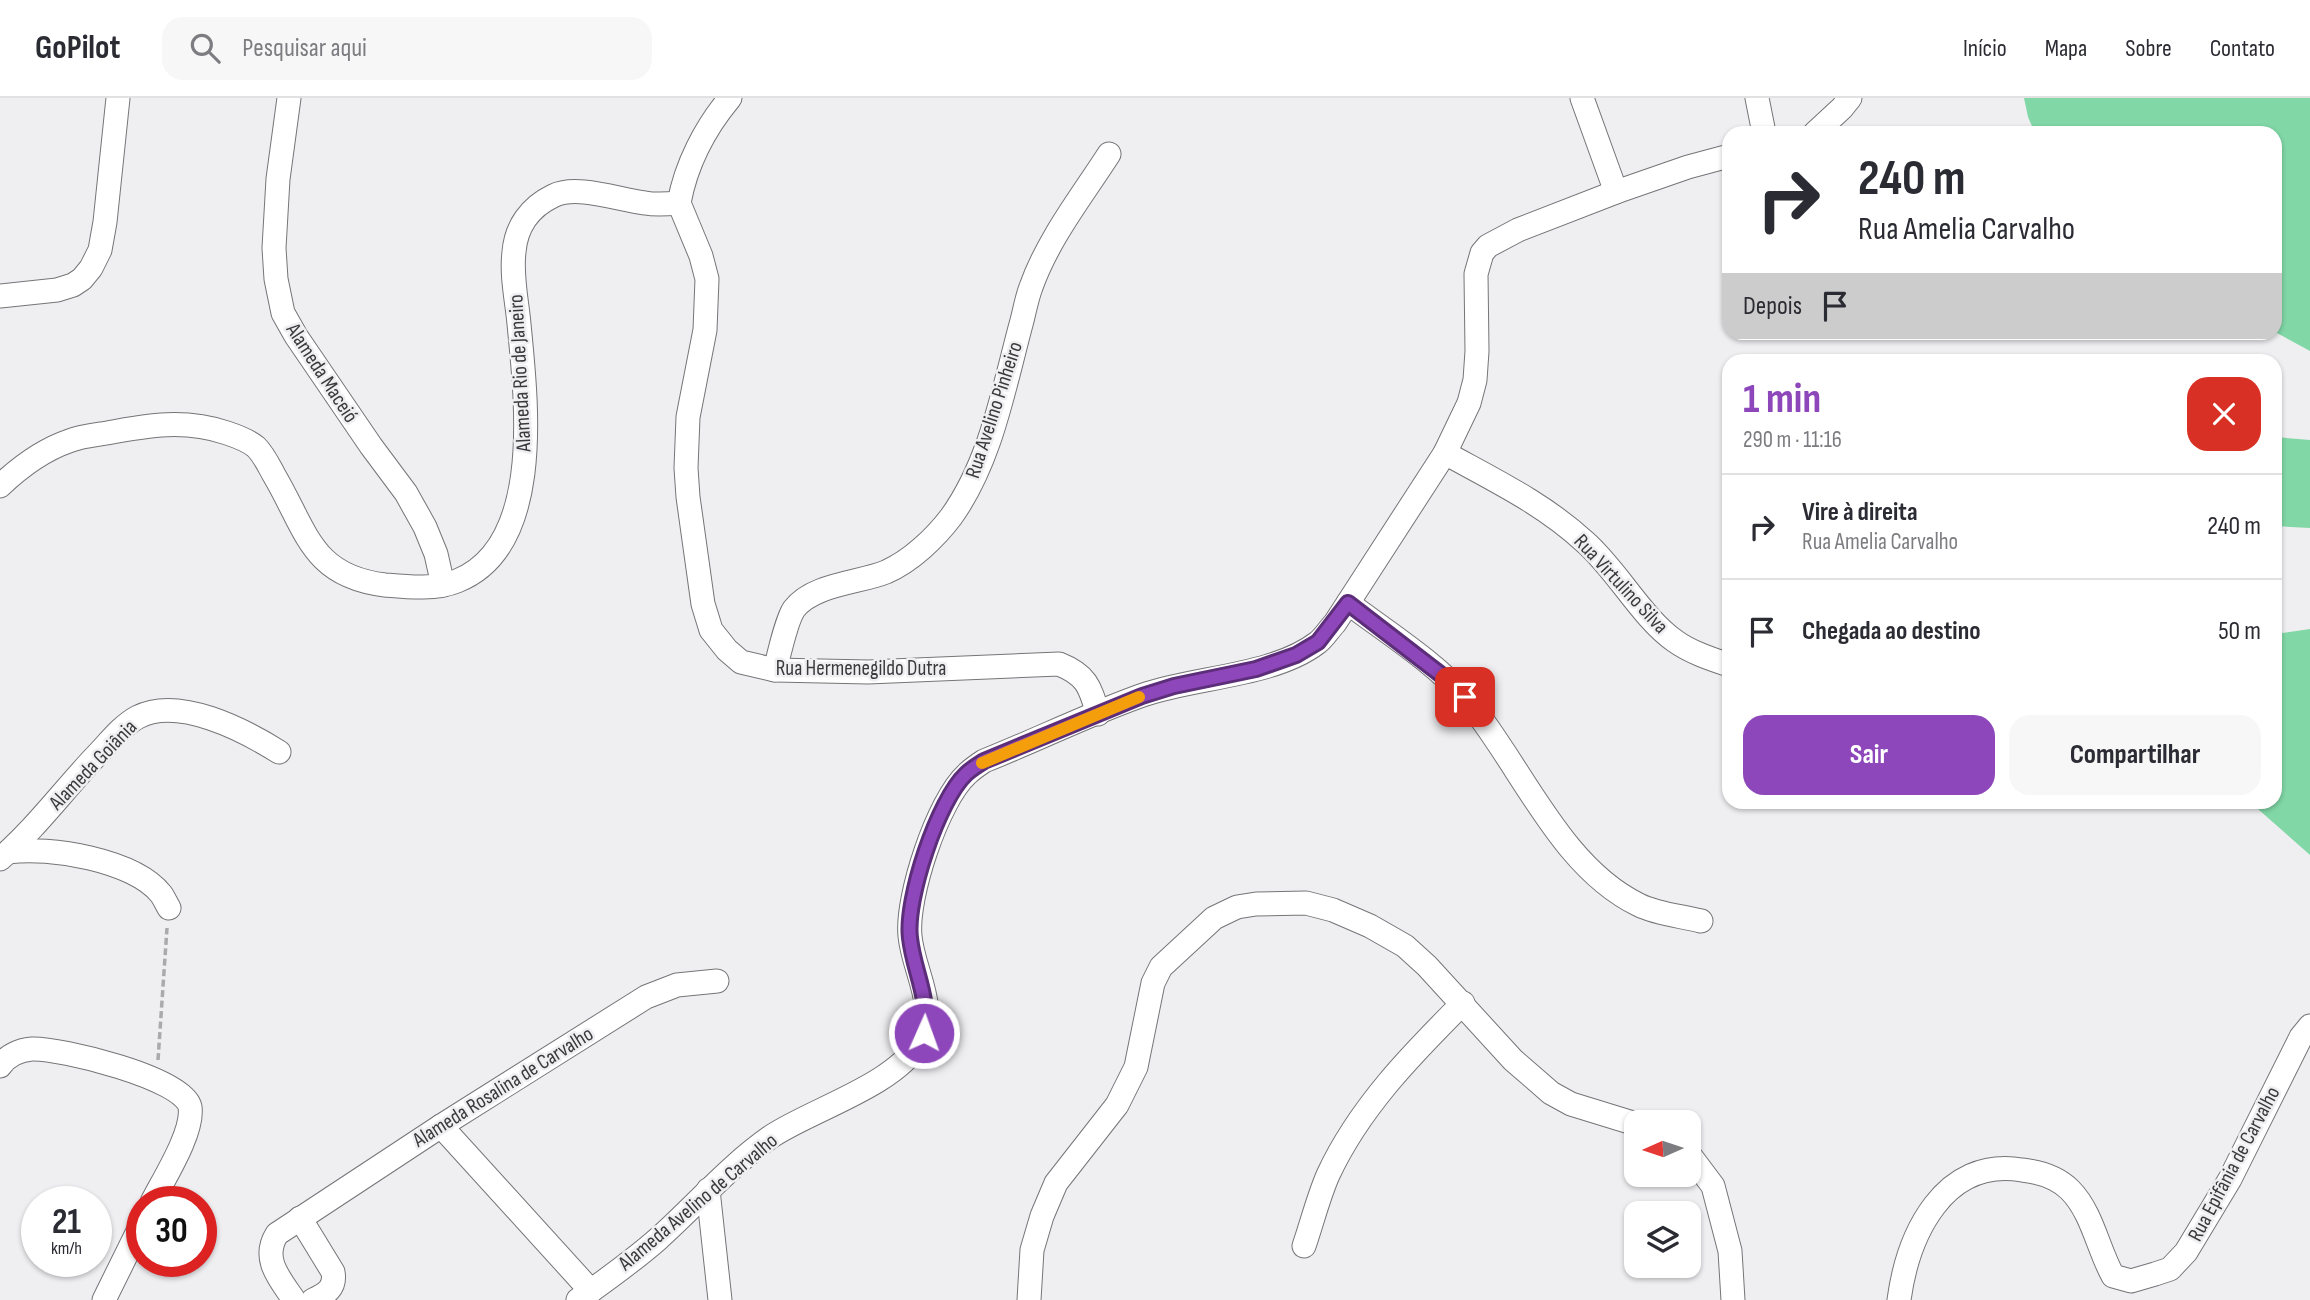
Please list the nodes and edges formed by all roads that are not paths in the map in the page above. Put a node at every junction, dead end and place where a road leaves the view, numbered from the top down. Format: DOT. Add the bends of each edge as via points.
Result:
graph roads {
  1 [pos="118,98"];
  2 [pos="289,98"];
  3 [pos="730,98"];
  4 [pos="1582,98"];
  5 [pos="1757,98"];
  6 [pos="1850,98"];
  7 [pos="1763,126"];
  8 [pos="1823,126"];
  9 [pos="1109,154"];
  10 [pos="1722,158"];
  11 [pos="1616,192"];
  12 [pos="679,203"];
  13 [pos="0,296"];
  14 [pos="1445,453"];
  15 [pos="0,486"];
  16 [pos="443,585"];
  17 [pos="1348,603"];
  18 [pos="1722,663"];
  19 [pos="775,670"];
  20 [pos="1098,714"];
  21 [pos="279,752"];
  22 [pos="4,856"];
  23 [pos="169,908"];
  24 [pos="1701,921"];
  25 [pos="717,981"];
  26 [pos="1463,1003"];
  27 [pos="2310,1026"];
  28 [pos="0,1066"];
  29 [pos="1624,1120"];
  30 [pos="441,1126"];
  31 [pos="1701,1170"];
  32 [pos="160,1186"];
  33 [pos="708,1191"];
  34 [pos="300,1218"];
  35 [pos="1304,1246"];
  36 [pos="126,1255"];
  37 [pos="584,1296"];
  38 [pos="104,1300"];
  39 [pos="294,1300"];
  40 [pos="313,1300"];
  41 [pos="720,1300"];
  42 [pos="1029,1300"];
  43 [pos="1733,1300"];
  44 [pos="1899,1300"];
  1 -- 13 [label="street" via="103,231 92,268 73,285 57,290"];
  2 -- 16 [label="street, Alameda Maceió" via="274,248 283,313 406,493 436,554"];
  3 -- 12 [label="street" via="702,140 683,181"];
  4 -- 11 [label="street"];
  5 -- 7 [label="street"];
  6 -- 8 [label="street"];
  9 -- 19 [label="street, Rua Avelino Pinheiro" via="1048,251 1031,287 989,438 968,491 949,519 909,558 889,570 811,594 800,604 793,611"];
  10 -- 11 [label="street, Alameda Avelino de Carvalho"];
  11 -- 14 [label="street, Alameda Avelino de Carvalho" via="1488,246 1476,274 1475,380"];
  12 -- 16 [label="street, Alameda Rio de Janeiro" via="649,204 571,192 542,202 523,221 514,253 526,406 522,481 515,510 492,555 466,576"];
  12 -- 19 [label="street, Rua Hermenegildo Dutra" via="707,279 705,330 688,417 686,468 703,604 711,630 727,650 741,662"];
  14 -- 17 [label="street, Alameda Avelino de Carvalho"];
  14 -- 18 [label="street, Rua Virtulino Silva" via="1551,513 1587,543 1659,628 1676,642"];
  15 -- 16 [label="street, Alameda Rio de Janeiro" via="16,471 71,440 160,425 213,428 256,446 315,550 345,576 408,587"];
  17 -- 20 [label="street, Alameda Avelino de Carvalho" via="1318,642 1296,655 1256,669 1174,686"];
  17 -- 24 [label="street" via="1465,697 1563,839 1609,887 1641,906"];
  19 -- 20 [label="street, Rua Hermenegildo Dutra" via="868,672 1059,664 1081,675"];
  20 -- 33 [label="street, Alameda Avelino de Carvalho" via="984,761 966,774 940,813 910,910 909,934 927,1008 918,1044 874,1082 772,1137"];
  21 -- 22 [label="street, Alameda Goiânia" via="212,719 161,711 139,717"];
  22 -- 23 [label="street" via="27,849 56,850 118,868 153,886"];
  25 -- 30 [label="street, Alameda Rosalina de Carvalho" via="677,985 646,997"];
  26 -- 29 [label="street" via="1513,1060 1551,1093"];
  26 -- 35 [label="street" via="1362,1113 1328,1176"];
  26 -- 42 [label="street" via="1405,946 1333,910 1306,903 1256,904 1237,907 1214,919 1161,967 1153,983 1136,1067 1116,1105 1056,1183 1042,1216 1032,1250"];
  27 -- 44 [label="street, Rua Epifânia de Carvalho" via="2230,1179 2186,1252 2170,1269 2131,1281 2113,1276 2071,1191 2043,1174 2008,1167 1966,1176 1928,1213 1906,1265"];
  28 -- 32 [label="street" via="21,1051 76,1054 157,1080 181,1093 190,1107 185,1135"];
  30 -- 34 [label="street, Alameda Rosalina de Carvalho"];
  30 -- 37 [label="street"];
  31 -- 43 [label="street" via="1713,1186 1730,1251"];
  33 -- 37 [label="street, Alameda Avelino de Carvalho" via="658,1239"];
  33 -- 41 [label="street"];
  34 -- 39 [label="street, Alameda Rosalina de Carvalho" via="276,1234 270,1249 272,1267"];
  34 -- 40 [label="street" via="333,1272 330,1289"];
  36 -- 38 [label="street"];
}
